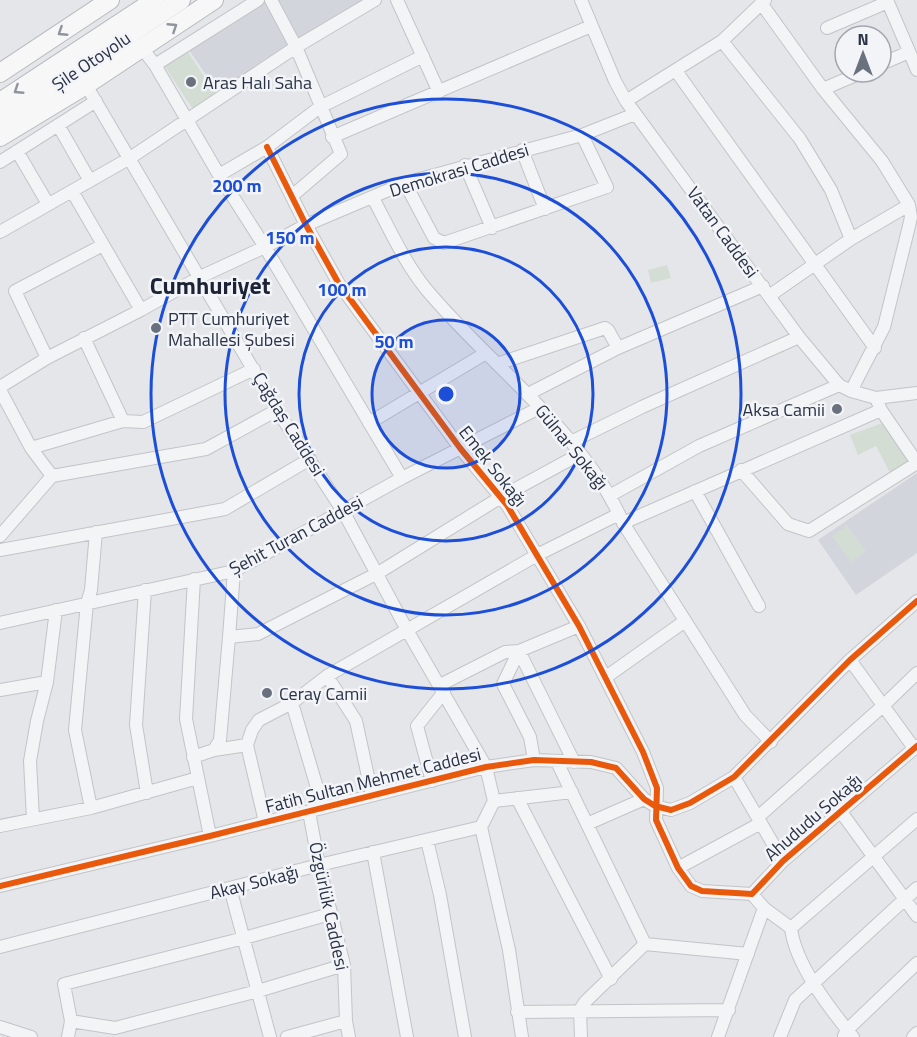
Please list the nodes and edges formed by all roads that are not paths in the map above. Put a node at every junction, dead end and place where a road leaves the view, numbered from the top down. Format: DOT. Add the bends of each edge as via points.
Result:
graph roads {
  1 [pos="110,0"];
  2 [pos="155,0"];
  3 [pos="181,0"];
  4 [pos="214,0"];
  5 [pos="258,0"];
  6 [pos="271,0"];
  7 [pos="375,0"];
  8 [pos="397,0"];
  9 [pos="581,0"];
  10 [pos="887,1"];
  11 [pos="763,2"];
  12 [pos="591,26"];
  13 [pos="827,28"];
  14 [pos="722,41"];
  15 [pos="296,47"];
  16 [pos="142,48"];
  17 [pos="909,52"];
  18 [pos="423,56"];
  19 [pos="893,59"];
  20 [pos="155,65"];
  21 [pos="676,70"];
  22 [pos="917,70"];
  23 [pos="0,73"];
  24 [pos="836,84"];
  25 [pos="86,85"];
  26 [pos="823,90"];
  27 [pos="439,92"];
  28 [pos="96,101"];
  29 [pos="626,101"];
  30 [pos="0,102"];
  31 [pos="320,107"];
  32 [pos="635,114"];
  33 [pos="188,119"];
  34 [pos="0,121"];
  35 [pos="58,125"];
  36 [pos="582,135"];
  37 [pos="0,137"];
  38 [pos="332,137"];
  39 [pos="267,147"];
  40 [pos="522,150"];
  41 [pos="16,151"];
  42 [pos="130,158"];
  43 [pos="0,162"];
  44 [pos="465,165"];
  45 [pos="219,175"];
  46 [pos="90,181"];
  47 [pos="405,183"];
  48 [pos="72,191"];
  49 [pos="292,196"];
  50 [pos="373,198"];
  51 [pos="48,204"];
  52 [pos="909,205"];
  53 [pos="545,209"];
  54 [pos="306,225"];
  55 [pos="492,228"];
  56 [pos="0,232"];
  57 [pos="851,239"];
  58 [pos="103,245"];
  59 [pos="265,247"];
  60 [pos="816,264"];
  61 [pos="200,277"];
  62 [pos="766,291"];
  63 [pos="141,310"];
  64 [pos="799,337"];
  65 [pos="84,338"];
  66 [pos="618,348"];
  67 [pos="875,348"];
  68 [pos="486,353"];
  69 [pos="47,358"];
  70 [pos="497,364"];
  71 [pos="254,369"];
  72 [pos="839,385"];
  73 [pos="0,388"];
  74 [pos="851,391"];
  75 [pos="419,394"];
  76 [pos="528,394"];
  77 [pos="916,394"];
  78 [pos="878,404"];
  79 [pos="539,408"];
  80 [pos="278,410"];
  81 [pos="123,421"];
  82 [pos="369,423"];
  83 [pos="571,442"];
  84 [pos="31,448"];
  85 [pos="460,448"];
  86 [pos="580,454"];
  87 [pos="310,459"];
  88 [pos="741,470"];
  89 [pos="52,476"];
  90 [pos="402,478"];
  91 [pos="694,491"];
  92 [pos="611,495"];
  93 [pos="501,497"];
  94 [pos="343,511"];
  95 [pos="621,519"];
  96 [pos="96,532"];
  97 [pos="0,536"];
  98 [pos="0,550"];
  99 [pos="537,555"];
  100 [pos="234,571"];
  101 [pos="378,573"];
  102 [pos="194,579"];
  103 [pos="145,590"];
  104 [pos="917,602"];
  105 [pos="87,603"];
  106 [pos="759,606"];
  107 [pos="56,610"];
  108 [pos="685,621"];
  109 [pos="0,623"];
  110 [pos="579,626"];
  111 [pos="407,630"];
  112 [pos="229,637"];
  113 [pos="519,651"];
  114 [pos="850,660"];
  115 [pos="917,673"];
  116 [pos="327,676"];
  117 [pos="606,677"];
  118 [pos="47,682"];
  119 [pos="442,689"];
  120 [pos="0,690"];
  121 [pos="292,703"];
  122 [pos="884,705"];
  123 [pos="771,742"];
  124 [pos="247,745"];
  125 [pos="916,747"];
  126 [pos="214,750"];
  127 [pos="193,757"];
  128 [pos="534,760"];
  129 [pos="557,762"];
  130 [pos="574,762"];
  131 [pos="486,767"];
  132 [pos="734,777"];
  133 [pos="198,778"];
  134 [pos="432,781"];
  135 [pos="572,792"];
  136 [pos="147,793"];
  137 [pos="372,795"];
  138 [pos="517,798"];
  139 [pos="644,799"];
  140 [pos="494,801"];
  141 [pos="655,806"];
  142 [pos="91,808"];
  143 [pos="323,808"];
  144 [pos="309,812"];
  145 [pos="841,812"];
  146 [pos="33,819"];
  147 [pos="917,819"];
  148 [pos="760,820"];
  149 [pos="265,822"];
  150 [pos="587,824"];
  151 [pos="0,826"];
  152 [pos="481,827"];
  153 [pos="210,836"];
  154 [pos="428,840"];
  155 [pos="373,852"];
  156 [pos="873,858"];
  157 [pos="783,861"];
  158 [pos="319,865"];
  159 [pos="678,868"];
  160 [pos="0,886"];
  161 [pos="231,888"];
  162 [pos="917,888"];
  163 [pos="752,894"];
  164 [pos="905,898"];
  165 [pos="764,909"];
  166 [pos="330,914"];
  167 [pos="917,916"];
  168 [pos="791,928"];
  169 [pos="244,938"];
  170 [pos="645,944"];
  171 [pos="0,947"];
  172 [pos="748,954"];
  173 [pos="917,963"];
  174 [pos="344,965"];
  175 [pos="611,979"];
  176 [pos="813,984"];
  177 [pos="258,991"];
  178 [pos="580,1010"];
  179 [pos="729,1010"];
  180 [pos="517,1012"];
  181 [pos="71,1021"];
  182 [pos="346,1021"];
  183 [pos="0,1027"];
  184 [pos="917,1034"];
  185 [pos="848,1035"];
  186 [pos="31,1037"];
  187 [pos="68,1037"];
  188 [pos="270,1037"];
  189 [pos="287,1037"];
  190 [pos="349,1037"];
  191 [pos="407,1037"];
  192 [pos="465,1037"];
  193 [pos="522,1037"];
  194 [pos="581,1037"];
  195 [pos="718,1037"];
  196 [pos="780,1037"];
  197 [pos="913,1037"];
  1 -- 23 [label="highway, one-way"];
  2 -- 30 [label="highway, Şile Otoyolu, one-way"];
  3 -- 34 [label="highway, Şile Otoyolu"];
  16 -- 4 [label="highway, one-way"];
  5 -- 20 [label="street"];
  6 -- 15 [label="street"];
  7 -- 15 [label="street"];
  8 -- 18 [label="street"];
  9 -- 12 [label="street, Vatan Caddesi"];
  10 -- 13 [label="street"];
  10 -- 17 [label="street"];
  11 -- 14 [label="street"];
  11 -- 26 [label="street"];
  12 -- 27 [label="street"];
  12 -- 29 [label="street, Vatan Caddesi"];
  14 -- 21 [label="street"];
  14 -- 57 [label="street" via="800,139 831,190"];
  15 -- 31 [label="street"];
  15 -- 33 [label="street"];
  16 -- 20 [label="street"];
  16 -- 25 [label="highway"];
  17 -- 19 [label="street"];
  17 -- 22 [label="street"];
  18 -- 27 [label="street"];
  18 -- 31 [label="street"];
  20 -- 33 [label="street"];
  21 -- 29 [label="street"];
  21 -- 60 [label="street"];
  24 -- 26 [label="street"];
  25 -- 28 [label="street, Çağdaş Caddesi"];
  25 -- 37 [label="highway"];
  26 -- 52 [label="street" via="882,161"];
  27 -- 38 [label="street"];
  28 -- 35 [label="street"];
  28 -- 42 [label="street, Çağdaş Caddesi"];
  29 -- 32 [label="street, Vatan Caddesi"];
  31 -- 38 [label="street"];
  31 -- 39 [label="street"];
  32 -- 36 [label="street, Demokrasi Caddesi"];
  32 -- 62 [label="street, Vatan Caddesi"];
  33 -- 42 [label="street"];
  33 -- 45 [label="street"];
  35 -- 41 [label="street"];
  35 -- 46 [label="street"];
  36 -- 40 [label="street, Demokrasi Caddesi"];
  36 -- 53 [label="street" via="607,188"];
  38 -- 49 [label="street" via="341,154"];
  39 -- 45 [label="street"];
  39 -- 49 [label="street, Emek Sokağı"];
  40 -- 44 [label="street, Demokrasi Caddesi"];
  40 -- 53 [label="street"];
  41 -- 43 [label="street"];
  41 -- 51 [label="street"];
  42 -- 46 [label="street"];
  42 -- 61 [label="street, Çağdaş Caddesi"];
  44 -- 47 [label="street, Demokrasi Caddesi"];
  44 -- 55 [label="street"];
  45 -- 59 [label="street"];
  46 -- 48 [label="street"];
  47 -- 50 [label="street, Demokrasi Caddesi"];
  47 -- 55 [label="street" via="439,242"];
  48 -- 51 [label="street"];
  48 -- 58 [label="street"];
  49 -- 54 [label="street, Emek Sokağı"];
  50 -- 54 [label="street, Demokrasi Caddesi"];
  50 -- 68 [label="street, Gülnar Sokağı" via="425,288"];
  51 -- 56 [label="street"];
  52 -- 57 [label="street"];
  52 -- 67 [label="street" via="909,226 884,327"];
  53 -- 55 [label="street"];
  54 -- 59 [label="street, Demokrasi Caddesi"];
  54 -- 75 [label="street, Emek Sokağı" via="339,284"];
  57 -- 60 [label="street"];
  58 -- 63 [label="street"];
  58 -- 69 [label="street" via="15,291"];
  59 -- 61 [label="street, Demokrasi Caddesi"];
  59 -- 82 [label="street"];
  60 -- 62 [label="street"];
  60 -- 67 [label="street"];
  61 -- 63 [label="street, Demokrasi Caddesi"];
  61 -- 71 [label="street, Çağdaş Caddesi"];
  62 -- 64 [label="street, Vatan Caddesi"];
  62 -- 66 [label="street"];
  63 -- 65 [label="street, Demokrasi Caddesi"];
  64 -- 72 [label="street, Vatan Caddesi"];
  64 -- 83 [label="street"];
  65 -- 69 [label="street, Demokrasi Caddesi"];
  65 -- 81 [label="street"];
  66 -- 70 [label="street" via="605,328"];
  66 -- 76 [label="street"];
  67 -- 74 [label="street"];
  68 -- 70 [label="street, Gülnar Sokağı"];
  68 -- 75 [label="street"];
  69 -- 73 [label="street, Demokrasi Caddesi"];
  70 -- 76 [label="street, Gülnar Sokağı"];
  71 -- 80 [label="street, Çağdaş Caddesi"];
  71 -- 81 [label="street" via="143,422"];
  72 -- 74 [label="street, Vatan Caddesi"];
  72 -- 92 [label="street" via="699,446"];
  73 -- 84 [label="street"];
  74 -- 78 [label="street, Vatan Caddesi"];
  75 -- 82 [label="street"];
  75 -- 85 [label="street, Emek Sokağı"];
  76 -- 79 [label="street, Gülnar Sokağı"];
  77 -- 78 [label="street, Vatan Caddesi"];
  78 -- 88 [label="street"];
  78 -- 88 [label="street" via="917,463 809,531 788,524"];
  79 -- 83 [label="street, Gülnar Sokağı"];
  79 -- 85 [label="street, Şehit Turan Caddesi"];
  80 -- 87 [label="street, Çağdaş Caddesi"];
  80 -- 89 [label="street" via="206,449"];
  81 -- 84 [label="street"];
  82 -- 90 [label="street"];
  83 -- 86 [label="street, Gülnar Sokağı"];
  84 -- 89 [label="street"];
  85 -- 90 [label="street, Şehit Turan Caddesi"];
  85 -- 93 [label="street, Emek Sokağı"];
  86 -- 92 [label="street, Gülnar Sokağı"];
  86 -- 93 [label="street"];
  87 -- 94 [label="street, Çağdaş Caddesi"];
  87 -- 96 [label="street" via="225,509"];
  88 -- 91 [label="street"];
  89 -- 97 [label="street"];
  90 -- 94 [label="street, Şehit Turan Caddesi"];
  91 -- 95 [label="street"];
  91 -- 106 [label="street"];
  92 -- 95 [label="street, Gülnar Sokağı"];
  93 -- 99 [label="street, Emek Sokağı"];
  93 -- 101 [label="street"];
  94 -- 100 [label="street, Şehit Turan Caddesi"];
  94 -- 101 [label="street, Çağdaş Caddesi"];
  95 -- 99 [label="street"];
  95 -- 108 [label="street, Gülnar Sokağı"];
  96 -- 98 [label="street"];
  96 -- 105 [label="street"];
  99 -- 110 [label="street, Emek Sokağı"];
  99 -- 111 [label="street"];
  100 -- 102 [label="street, Şehit Turan Caddesi"];
  100 -- 112 [label="street"];
  101 -- 111 [label="street, Çağdaş Caddesi"];
  101 -- 112 [label="street" via="258,634"];
  102 -- 103 [label="street, Şehit Turan Caddesi"];
  102 -- 127 [label="street" via="186,719"];
  103 -- 105 [label="street, Şehit Turan Caddesi"];
  103 -- 136 [label="street" via="136,725"];
  104 -- 114 [label="street"];
  105 -- 107 [label="street, Şehit Turan Caddesi"];
  105 -- 142 [label="street" via="75,730"];
  107 -- 109 [label="street, Şehit Turan Caddesi"];
  107 -- 118 [label="street"];
  108 -- 117 [label="street"];
  108 -- 123 [label="street, Gülnar Sokağı" via="745,715"];
  110 -- 113 [label="street"];
  110 -- 117 [label="street, Emek Sokağı"];
  111 -- 116 [label="street"];
  111 -- 119 [label="street, Çağdaş Caddesi"];
  112 -- 126 [label="street" via="220,740"];
  113 -- 119 [label="street" via="505,652"];
  113 -- 128 [label="street" via="502,684 530,737"];
  113 -- 130 [label="street"];
  114 -- 122 [label="street"];
  114 -- 123 [label="street"];
  115 -- 122 [label="street"];
  116 -- 121 [label="street"];
  116 -- 137 [label="street" via="356,721"];
  117 -- 141 [label="street, Emek Sokağı" via="657,788"];
  118 -- 120 [label="street"];
  118 -- 146 [label="street" via="30,761"];
  119 -- 131 [label="street, Çağdaş Caddesi"];
  119 -- 134 [label="street" via="417,726"];
  121 -- 124 [label="street" via="259,720"];
  121 -- 143 [label="street"];
  122 -- 125 [label="street"];
  122 -- 148 [label="street"];
  123 -- 132 [label="street"];
  124 -- 126 [label="street"];
  124 -- 149 [label="street"];
  125 -- 145 [label="street, Ahududu Sokağı"];
  126 -- 127 [label="street"];
  127 -- 133 [label="street"];
  128 -- 129 [label="street, Fatih Sultan Mehmet Caddesi"];
  128 -- 131 [label="street, Fatih Sultan Mehmet Caddesi"];
  129 -- 130 [label="street, Fatih Sultan Mehmet Caddesi"];
  129 -- 135 [label="street"];
  130 -- 139 [label="street, Fatih Sultan Mehmet Caddesi" via="616,768"];
  131 -- 134 [label="street, Fatih Sultan Mehmet Caddesi"];
  131 -- 140 [label="street"];
  132 -- 141 [label="street" via="671,810"];
  132 -- 148 [label="street"];
  133 -- 136 [label="street"];
  133 -- 153 [label="street"];
  134 -- 137 [label="street, Fatih Sultan Mehmet Caddesi"];
  135 -- 138 [label="street"];
  135 -- 150 [label="street"];
  136 -- 142 [label="street"];
  137 -- 143 [label="street, Fatih Sultan Mehmet Caddesi"];
  138 -- 140 [label="street"];
  138 -- 175 [label="street"];
  139 -- 141 [label="street, Fatih Sultan Mehmet Caddesi"];
  139 -- 150 [label="street"];
  140 -- 152 [label="street"];
  141 -- 159 [label="street, Emek Sokağı" via="656,820"];
  142 -- 146 [label="street"];
  143 -- 144 [label="street, Fatih Sultan Mehmet Caddesi"];
  144 -- 149 [label="street, Fatih Sultan Mehmet Caddesi"];
  144 -- 158 [label="street, Özgürlük Caddesi"];
  145 -- 156 [label="street"];
  145 -- 157 [label="street, Ahududu Sokağı"];
  146 -- 151 [label="street"];
  147 -- 156 [label="street"];
  148 -- 157 [label="street"];
  148 -- 159 [label="street"];
  149 -- 153 [label="street, Fatih Sultan Mehmet Caddesi"];
  150 -- 170 [label="street"];
  152 -- 154 [label="street, Akay Sokağı"];
  152 -- 180 [label="street" via="509,950"];
  153 -- 160 [label="street, Fatih Sultan Mehmet Caddesi"];
  154 -- 155 [label="street, Akay Sokağı"];
  154 -- 192 [label="street"];
  155 -- 158 [label="street, Akay Sokağı"];
  155 -- 191 [label="street"];
  156 -- 164 [label="street"];
  156 -- 168 [label="street"];
  157 -- 163 [label="street, Ahududu Sokağı"];
  158 -- 161 [label="street, Akay Sokağı"];
  158 -- 166 [label="street, Özgürlük Caddesi"];
  159 -- 163 [label="street" via="691,886 702,891"];
  161 -- 169 [label="street"];
  161 -- 171 [label="street, Akay Sokağı"];
  162 -- 164 [label="street"];
  163 -- 165 [label="street"];
  164 -- 167 [label="street"];
  164 -- 176 [label="street"];
  165 -- 168 [label="street"];
  165 -- 172 [label="street"];
  166 -- 169 [label="street"];
  166 -- 174 [label="street, Özgürlük Caddesi"];
  168 -- 176 [label="street" via="792,939"];
  169 -- 177 [label="street"];
  169 -- 181 [label="street" via="64,984"];
  170 -- 172 [label="street"];
  170 -- 175 [label="street"];
  172 -- 179 [label="street"];
  173 -- 185 [label="street"];
  174 -- 177 [label="street"];
  174 -- 182 [label="street, Özgürlük Caddesi"];
  175 -- 178 [label="street"];
  176 -- 185 [label="street"];
  176 -- 196 [label="street" via="795,1000"];
  177 -- 181 [label="street" via="115,1028"];
  177 -- 188 [label="street"];
  178 -- 179 [label="street"];
  178 -- 180 [label="street"];
  178 -- 194 [label="street"];
  179 -- 195 [label="street"];
  180 -- 193 [label="street"];
  181 -- 187 [label="street"];
  182 -- 189 [label="street"];
  182 -- 190 [label="street, Özgürlük Caddesi"];
  183 -- 186 [label="street"];
  184 -- 197 [label="street"];
}
